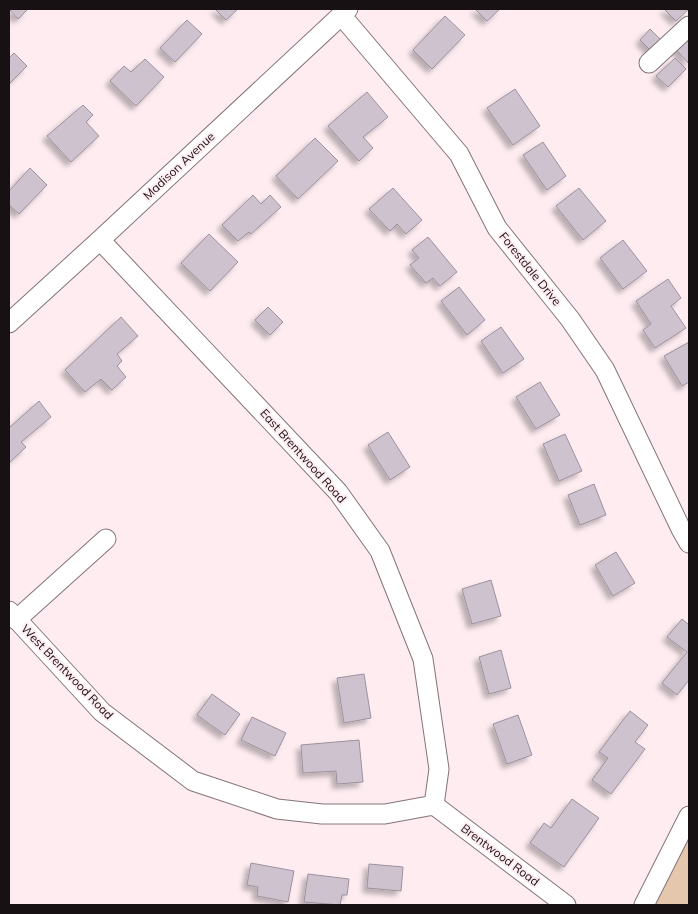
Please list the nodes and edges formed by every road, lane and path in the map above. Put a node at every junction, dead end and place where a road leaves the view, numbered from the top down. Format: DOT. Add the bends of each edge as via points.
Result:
graph roads {
  1 [pos="344,12"];
  2 [pos="689,26"];
  3 [pos="649,63"];
  4 [pos="100,240"];
  5 [pos="9,323"];
  6 [pos="106,539"];
  7 [pos="689,543"];
  8 [pos="13,616"];
  9 [pos="434,805"];
  10 [pos="689,816"];
  11 [pos="566,905"];
  12 [pos="644,905"];
  1 -- 4 [label="street, Madison Avenue"];
  1 -- 7 [label="street, Forestdale Drive" via="459,154 498,228 606,370"];
  2 -- 3 [label="street"];
  4 -- 5 [label="street, Madison Avenue"];
  4 -- 9 [label="street, East Brentwood Road" via="338,492 380,551 423,659 438,769"];
  6 -- 8 [label="street"];
  8 -- 9 [label="street, West Brentwood Road" via="102,712 193,781 277,809 322,814 385,814"];
  9 -- 11 [label="street, Brentwood Road"];
  10 -- 12 [label="street"];
}
